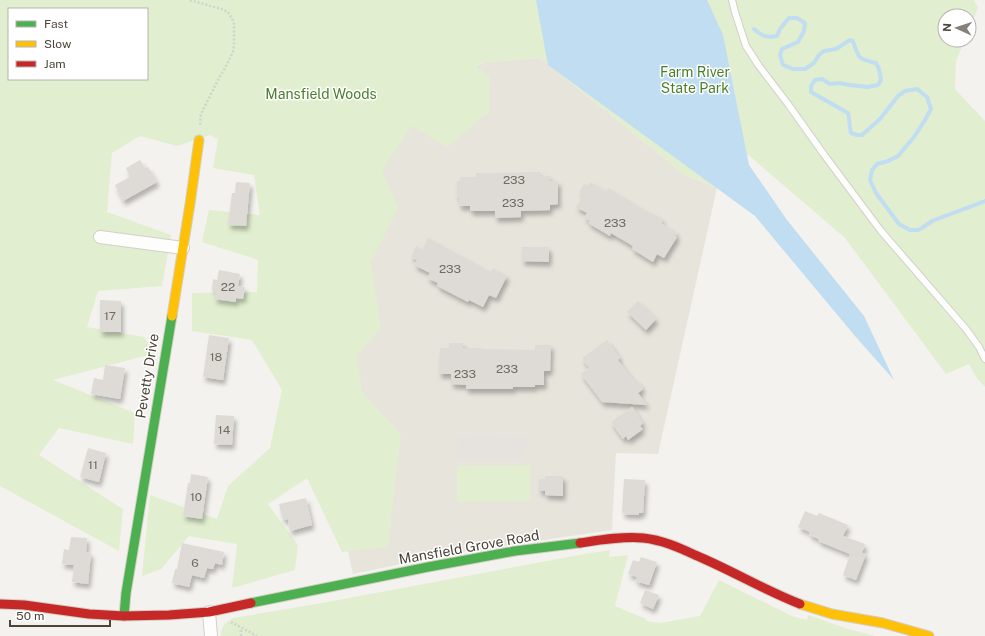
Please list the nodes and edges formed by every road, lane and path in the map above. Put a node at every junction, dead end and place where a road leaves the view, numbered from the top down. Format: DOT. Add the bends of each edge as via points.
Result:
graph roads {
  1 [pos="190,0"];
  2 [pos="732,0"];
  3 [pos="199,140"];
  4 [pos="100,237"];
  5 [pos="182,248"];
  6 [pos="985,359"];
  7 [pos="0,604"];
  8 [pos="213,611"];
  9 [pos="124,616"];
  10 [pos="241,628"];
  11 [pos="211,636"];
  12 [pos="241,636"];
  13 [pos="257,636"];
  14 [pos="929,636"];
  1 -- 3 [label="path" via="228,12 234,22 233,52 201,114"];
  2 -- 6 [label="lane" via="746,46 759,66 881,231 966,329"];
  3 -- 5 [label="street, Pevetty Drive"];
  4 -- 5 [label="street"];
  5 -- 9 [label="street, Pevetty Drive"];
  7 -- 9 [label="street, Mansfield Grove Road"];
  8 -- 9 [label="street, Mansfield Grove Road"];
  8 -- 10 [label="path"];
  8 -- 11 [label="street"];
  8 -- 14 [label="street, Mansfield Grove Road" via="516,551 600,540 642,538 671,544 804,606"];
  10 -- 12 [label="path"];
  10 -- 13 [label="path"];
}
